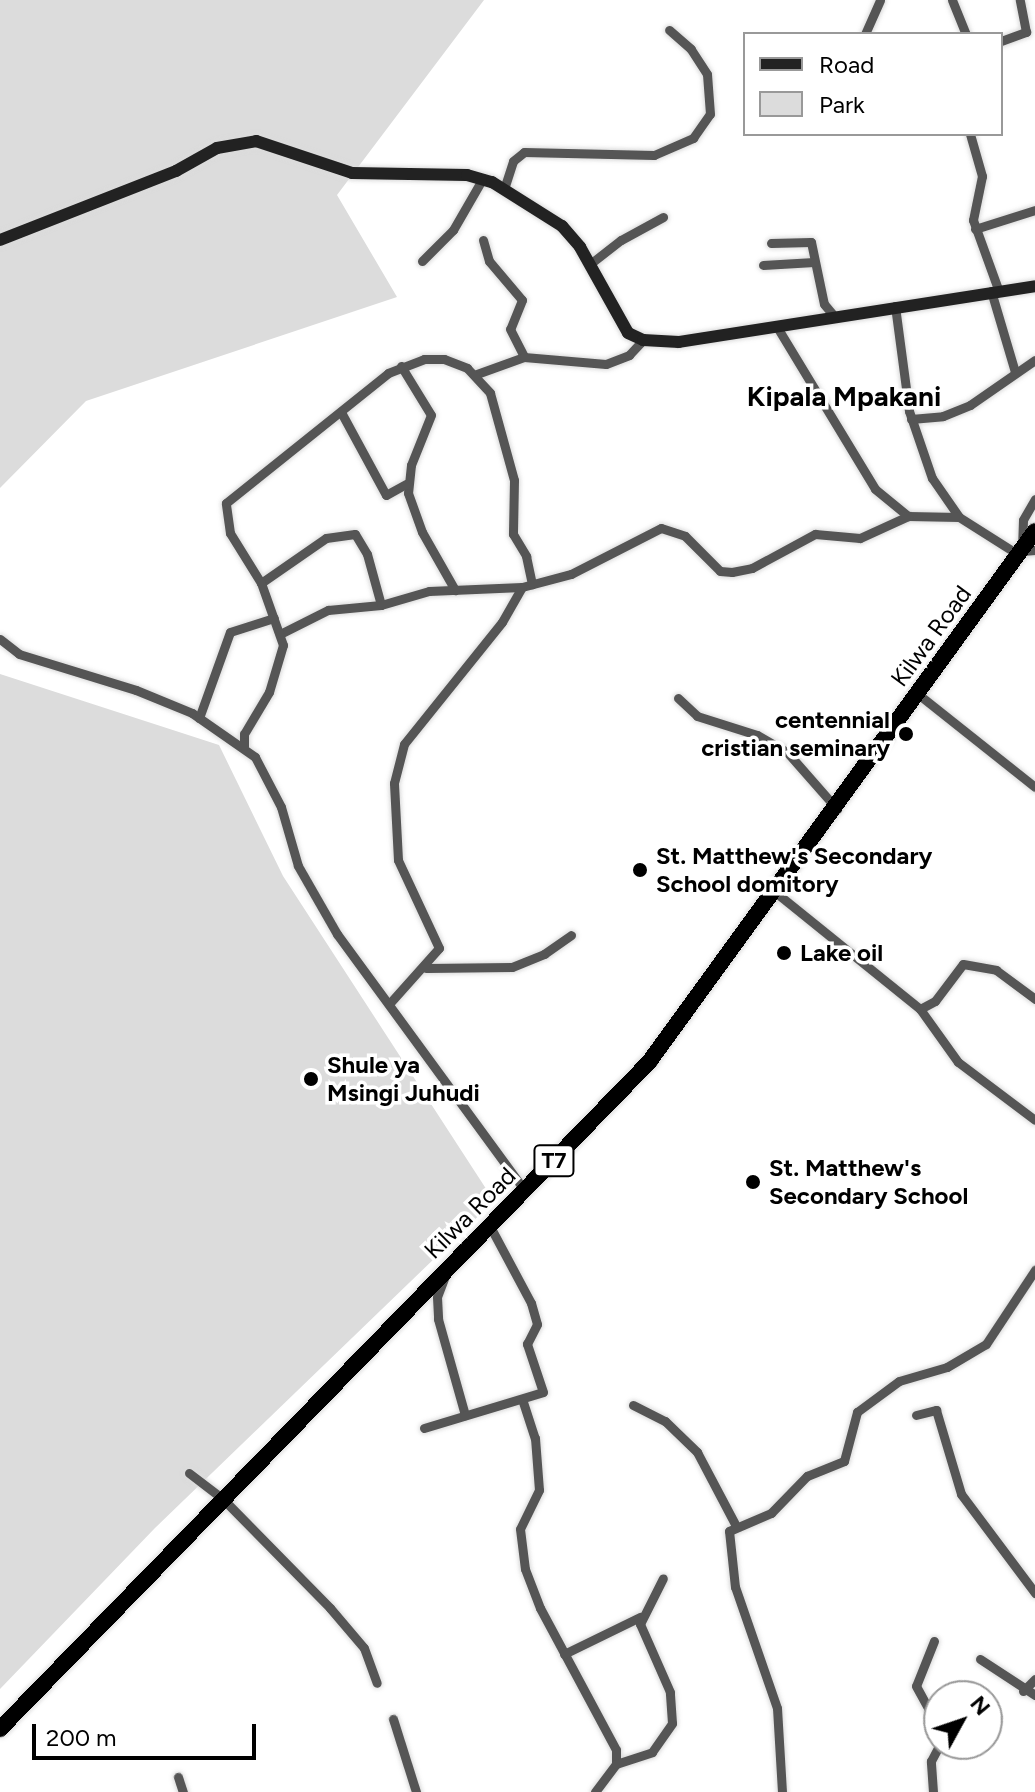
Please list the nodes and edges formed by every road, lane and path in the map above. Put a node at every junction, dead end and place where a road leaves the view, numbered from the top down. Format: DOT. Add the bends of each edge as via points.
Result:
graph roads {
  1 [pos="880,0"];
  2 [pos="952,0"];
  3 [pos="1020,0"];
  4 [pos="669,30"];
  5 [pos="866,32"];
  6 [pos="965,32"];
  7 [pos="1003,40"];
  8 [pos="971,136"];
  9 [pos="483,178"];
  10 [pos="504,189"];
  11 [pos="1035,210"];
  12 [pos="663,217"];
  13 [pos="975,229"];
  14 [pos="0,240"];
  15 [pos="483,240"];
  16 [pos="771,243"];
  17 [pos="422,261"];
  18 [pos="814,262"];
  19 [pos="590,264"];
  20 [pos="763,265"];
  21 [pos="1035,286"];
  22 [pos="994,290"];
  23 [pos="895,306"];
  24 [pos="834,316"];
  25 [pos="777,327"];
  26 [pos="643,340"];
  27 [pos="524,357"];
  28 [pos="1035,360"];
  29 [pos="401,366"];
  30 [pos="1015,372"];
  31 [pos="474,375"];
  32 [pos="342,414"];
  33 [pos="911,419"];
  34 [pos="406,484"];
  35 [pos="1035,499"];
  36 [pos="908,516"];
  37 [pos="959,517"];
  38 [pos="1035,531"];
  39 [pos="1025,552"];
  40 [pos="261,583"];
  41 [pos="527,585"];
  42 [pos="455,590"];
  43 [pos="381,605"];
  44 [pos="274,618"];
  45 [pos="280,634"];
  46 [pos="0,639"];
  47 [pos="918,694"];
  48 [pos="678,698"];
  49 [pos="199,718"];
  50 [pos="244,746"];
  51 [pos="1035,787"];
  52 [pos="837,809"];
  53 [pos="774,891"];
  54 [pos="571,935"];
  55 [pos="426,968"];
  56 [pos="1035,999"];
  57 [pos="389,1004"];
  58 [pos="920,1009"];
  59 [pos="1035,1120"];
  60 [pos="525,1191"];
  61 [pos="491,1228"];
  62 [pos="448,1269"];
  63 [pos="1035,1270"];
  64 [pos="523,1402"];
  65 [pos="633,1405"];
  66 [pos="465,1415"];
  67 [pos="916,1415"];
  68 [pos="424,1428"];
  69 [pos="189,1473"];
  70 [pos="223,1499"];
  71 [pos="735,1524"];
  72 [pos="663,1578"];
  73 [pos="1035,1593"];
  74 [pos="640,1617"];
  75 [pos="934,1641"];
  76 [pos="564,1654"];
  77 [pos="980,1659"];
  78 [pos="1035,1679"];
  79 [pos="377,1683"];
  80 [pos="1023,1691"];
  81 [pos="1035,1695"];
  82 [pos="923,1699"];
  83 [pos="393,1719"];
  84 [pos="0,1729"];
  85 [pos="932,1760"];
  86 [pos="616,1764"];
  87 [pos="178,1777"];
  88 [pos="183,1792"];
  89 [pos="416,1792"];
  90 [pos="595,1792"];
  91 [pos="782,1792"];
  92 [pos="933,1792"];
  1 -- 5 [label="street"];
  2 -- 6 [label="street"];
  3 -- 7 [label="street" via="1026,32"];
  4 -- 10 [label="street" via="691,49 707,74 710,114 693,138 654,155 524,152 513,161"];
  8 -- 13 [label="street" via="981,166"];
  9 -- 10 [label="main road"];
  9 -- 14 [label="main road" via="352,173 246,140"];
  9 -- 17 [label="street" via="453,230"];
  10 -- 19 [label="main road" via="562,226"];
  11 -- 13 [label="street"];
  12 -- 19 [label="street"];
  13 -- 22 [label="street"];
  15 -- 27 [label="street" via="489,261 521,296 510,329"];
  16 -- 18 [label="street" via="810,241"];
  18 -- 20 [label="street"];
  18 -- 24 [label="street" via="824,304"];
  19 -- 26 [label="main road" via="628,333"];
  21 -- 22 [label="main road"];
  22 -- 23 [label="main road"];
  22 -- 30 [label="street"];
  23 -- 24 [label="main road"];
  23 -- 33 [label="street"];
  24 -- 25 [label="main road"];
  25 -- 26 [label="main road" via="679,342"];
  25 -- 36 [label="street" via="869,482"];
  26 -- 27 [label="street" via="629,355 595,366"];
  27 -- 31 [label="street"];
  28 -- 30 [label="street"];
  29 -- 31 [label="street" via="444,359"];
  29 -- 32 [label="street" via="362,391"];
  29 -- 34 [label="street" via="431,415"];
  30 -- 33 [label="street" via="970,405 943,416"];
  31 -- 41 [label="street" via="490,393 499,415 514,480 513,534 526,556"];
  32 -- 34 [label="street" via="386,495"];
  32 -- 40 [label="street" via="293,446 226,503 237,548"];
  33 -- 37 [label="street" via="932,478"];
  34 -- 42 [label="street" via="422,532"];
  35 -- 39 [label="street" via="1023,520"];
  36 -- 37 [label="street"];
  36 -- 41 [label="street" via="860,538 815,534 752,568 732,572 720,571 685,536 661,528 582,569"];
  37 -- 39 [label="street"];
  38 -- 39 [label="highway, Kilwa Road / T7"];
  39 -- 47 [label="highway, Kilwa Road / T7"];
  40 -- 43 [label="street" via="326,538 355,534 365,548"];
  40 -- 44 [label="street"];
  41 -- 42 [label="street"];
  41 -- 55 [label="street" via="407,740 399,760 394,783 398,860 439,948"];
  42 -- 43 [label="street" via="429,591"];
  43 -- 45 [label="street" via="321,612"];
  44 -- 45 [label="street"];
  44 -- 49 [label="street" via="230,632"];
  45 -- 50 [label="street" via="282,655 269,692 248,725"];
  46 -- 49 [label="street" via="19,654 136,690"];
  47 -- 51 [label="street"];
  47 -- 52 [label="highway, Kilwa Road / T7"];
  48 -- 52 [label="street" via="697,716 757,735 787,752"];
  49 -- 50 [label="street"];
  50 -- 57 [label="street" via="272,784 294,858 315,899"];
  52 -- 53 [label="highway, Kilwa Road / T7"];
  53 -- 58 [label="street"];
  53 -- 60 [label="highway, Kilwa Road / T7" via="649,1062"];
  54 -- 55 [label="street" via="512,967"];
  55 -- 57 [label="street"];
  56 -- 58 [label="street" via="996,970 965,964 935,1001"];
  57 -- 60 [label="street"];
  58 -- 59 [label="street" via="958,1062"];
  60 -- 61 [label="highway, Kilwa Road / T7"];
  61 -- 62 [label="highway, Kilwa Road / T7"];
  61 -- 64 [label="street" via="537,1322 527,1344 543,1390"];
  62 -- 66 [label="street" via="437,1310"];
  62 -- 70 [label="highway, Kilwa Road / T7"];
  63 -- 71 [label="street" via="986,1344 947,1367 899,1381 857,1412 844,1461 807,1476 771,1513"];
  64 -- 66 [label="street"];
  64 -- 76 [label="street" via="535,1438 539,1490 521,1524 522,1551 531,1588"];
  65 -- 71 [label="street" via="665,1421 697,1452"];
  66 -- 68 [label="street"];
  67 -- 73 [label="street" via="936,1410 961,1494"];
  69 -- 70 [label="street"];
  70 -- 79 [label="street" via="358,1640"];
  70 -- 84 [label="highway, Kilwa Road / T7"];
  71 -- 91 [label="street" via="728,1534 735,1587 777,1708"];
  72 -- 74 [label="street"];
  74 -- 76 [label="street"];
  74 -- 86 [label="street" via="670,1692 672,1723 652,1752"];
  75 -- 82 [label="street" via="916,1686"];
  76 -- 86 [label="street" via="614,1743"];
  77 -- 80 [label="street"];
  78 -- 80 [label="street"];
  80 -- 81 [label="street"];
  83 -- 89 [label="street"];
  85 -- 92 [label="street"];
  86 -- 90 [label="street"];
  87 -- 88 [label="street"];
}
